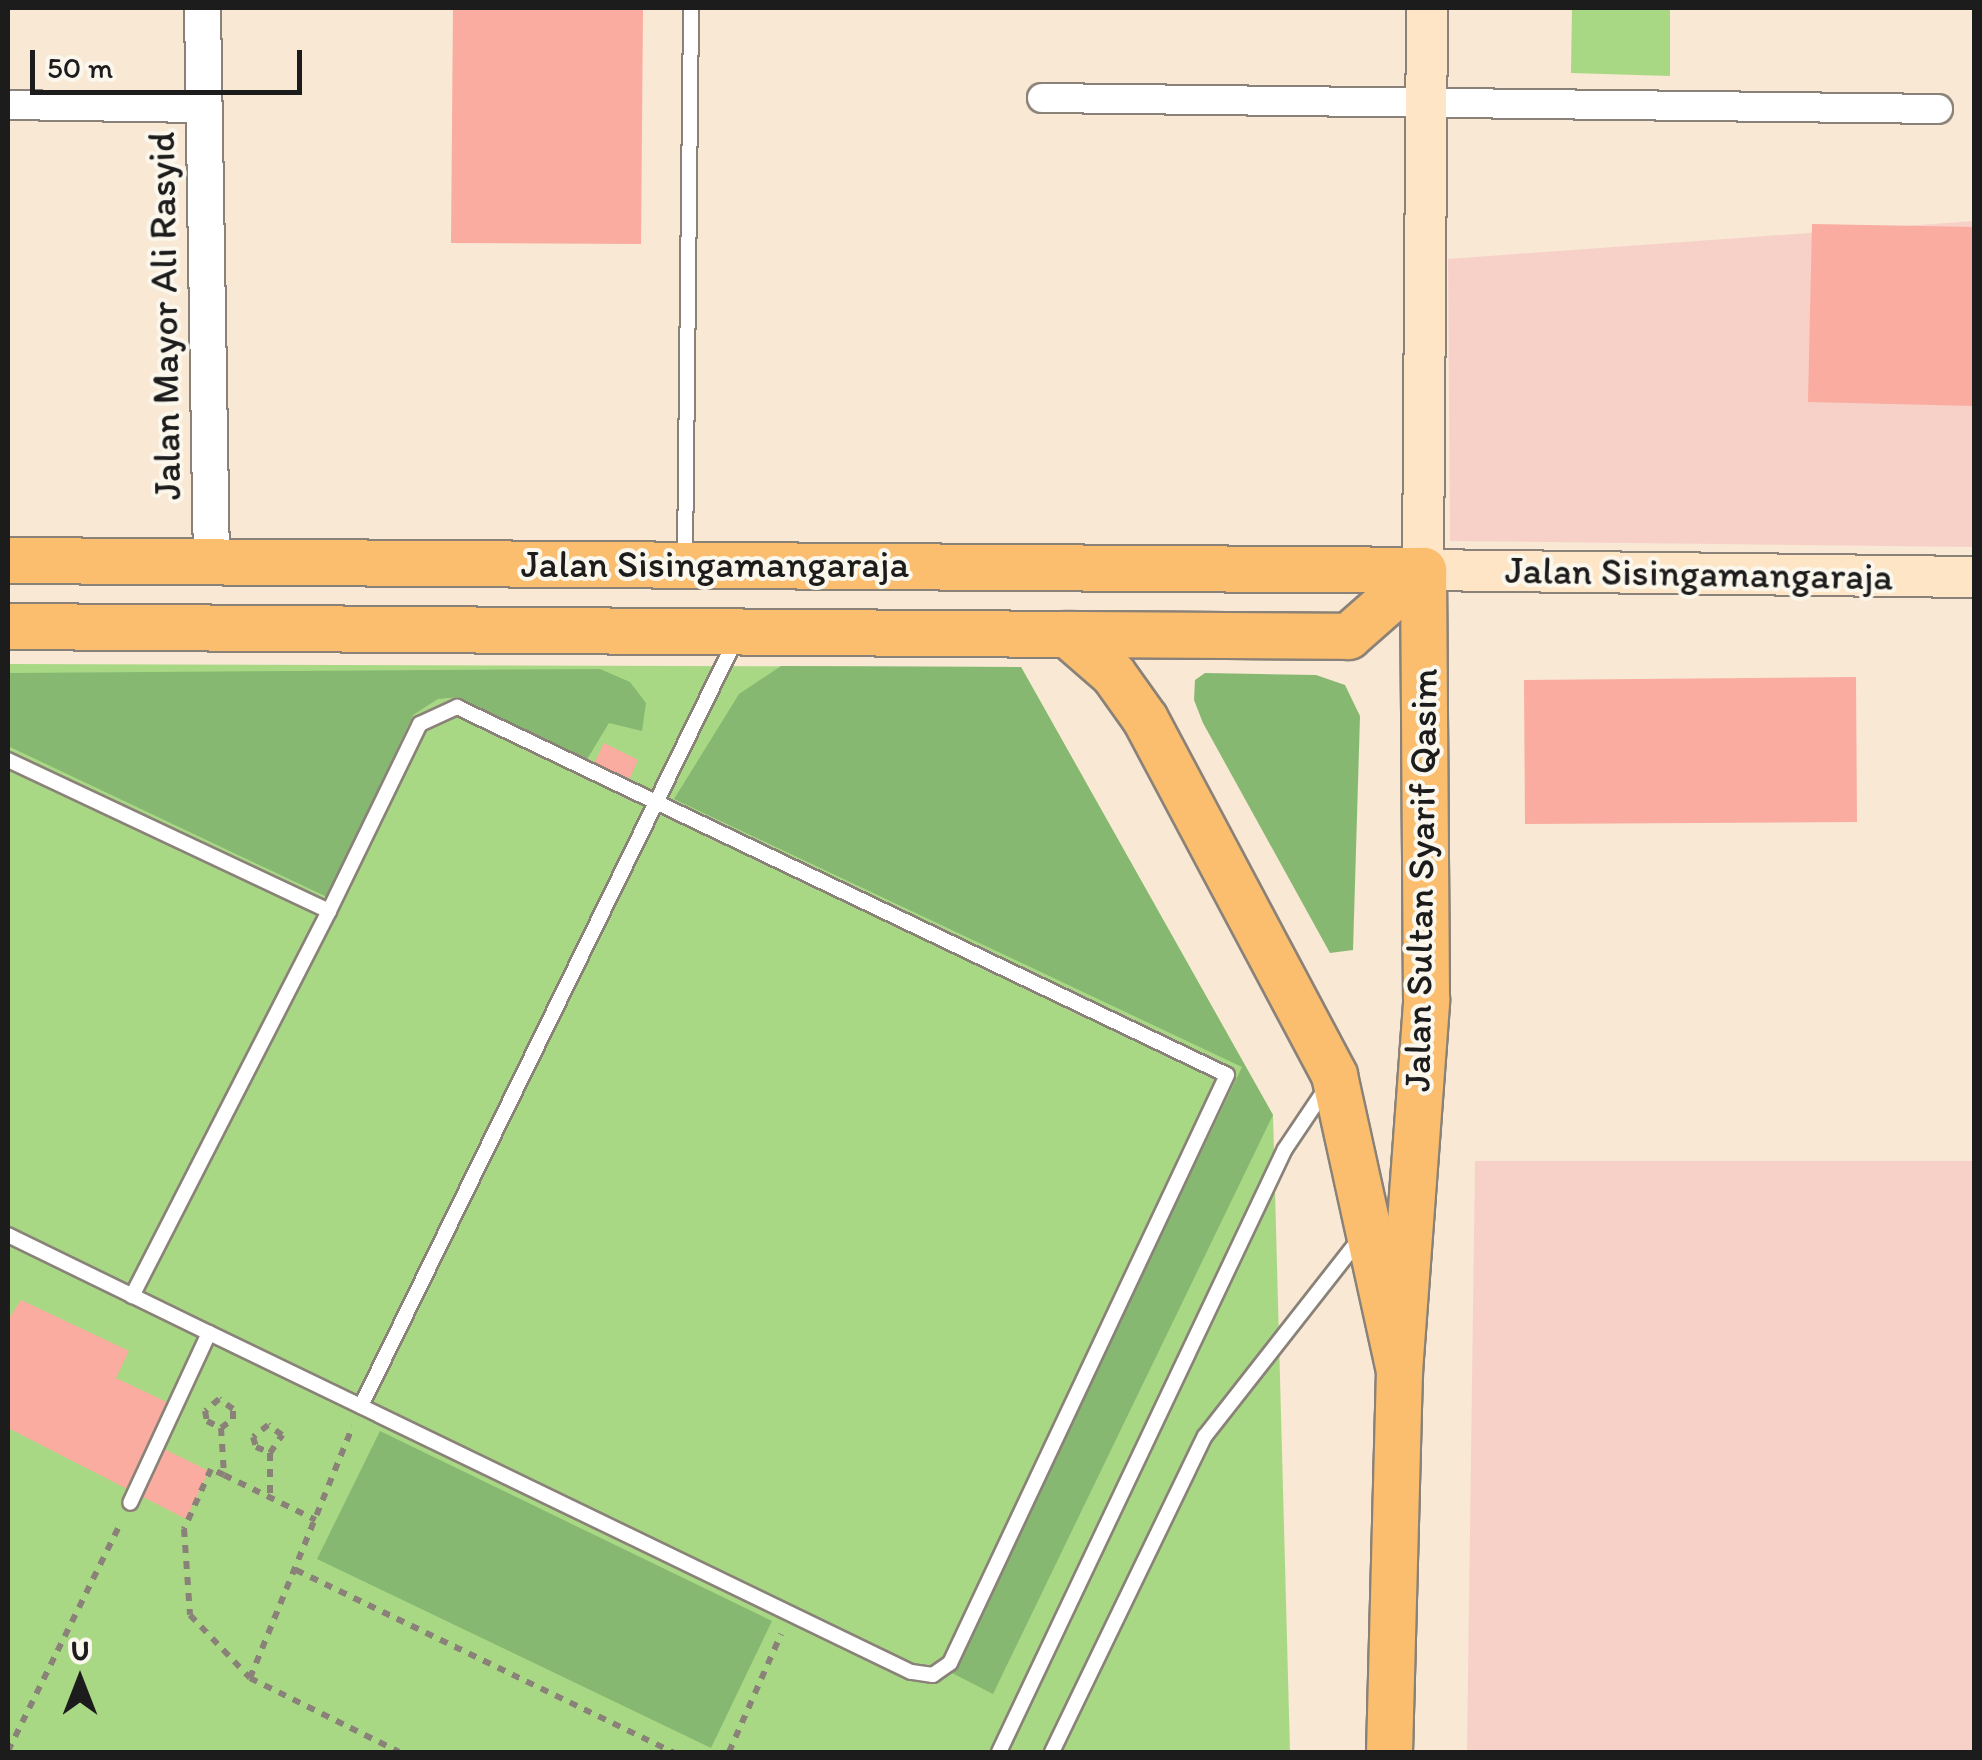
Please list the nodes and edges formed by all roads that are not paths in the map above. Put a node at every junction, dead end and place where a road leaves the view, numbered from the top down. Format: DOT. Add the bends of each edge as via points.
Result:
graph roads {
  1 [pos="202,8"];
  2 [pos="691,8"];
  3 [pos="1427,8"];
  4 [pos="1042,98"];
  5 [pos="1426,103"];
  6 [pos="8,105"];
  7 [pos="204,108"];
  8 [pos="1938,109"];
  9 [pos="8,560"];
  10 [pos="211,562"];
  11 [pos="684,565"];
  12 [pos="1423,570"];
  13 [pos="1974,577"];
  14 [pos="8,626"];
  15 [pos="318,627"];
  16 [pos="739,632"];
  17 [pos="1067,634"];
  18 [pos="8,760"];
  19 [pos="656,803"];
  20 [pos="329,911"];
  21 [pos="1334,1075"];
  22 [pos="1366,1231"];
  23 [pos="8,1236"];
  24 [pos="132,1296"];
  25 [pos="209,1333"];
  26 [pos="1398,1371"];
  27 [pos="361,1406"];
  28 [pos="130,1503"];
  29 [pos="999,1752"];
  30 [pos="1052,1752"];
  31 [pos="1390,1752"];
  1 -- 7 [label="street, Jalan Mayor Ali Rasyid"];
  2 -- 11 [label="lane"];
  3 -- 5 [label="main road, Jalan Sultan Syarif Qasim"];
  4 -- 5 [label="street"];
  5 -- 8 [label="street"];
  5 -- 12 [label="main road, Jalan Sultan Syarif Qasim"];
  6 -- 7 [label="street"];
  7 -- 10 [label="street, Jalan Mayor Ali Rasyid"];
  9 -- 10 [label="main road, Jalan Sisingamangaraja"];
  10 -- 11 [label="main road, Jalan Sisingamangaraja"];
  10 -- 15 [label="main road"];
  11 -- 12 [label="main road, Jalan Sisingamangaraja"];
  12 -- 13 [label="main road, Jalan Sisingamangaraja"];
  12 -- 17 [label="main road, Jalan Sisingamangaraja" via="1348,636"];
  12 -- 26 [label="main road, Jalan Sultan Syarif Qasim" via="1426,998"];
  14 -- 15 [label="main road, Jalan Sisingamangaraja"];
  15 -- 16 [label="main road, Jalan Sisingamangaraja"];
  16 -- 17 [label="main road, Jalan Sisingamangaraja"];
  16 -- 19 [label="lane"];
  17 -- 21 [label="main road" via="1113,674 1145,719"];
  18 -- 20 [label="lane"];
  19 -- 20 [label="lane" via="472,712 442,710 420,724"];
  19 -- 27 [label="lane"];
  19 -- 27 [label="lane" via="1227,1075 950,1664 933,1676 911,1672"];
  20 -- 24 [label="lane"];
  21 -- 22 [label="main road"];
  21 -- 29 [label="lane" via="1285,1149"];
  22 -- 26 [label="main road"];
  22 -- 30 [label="lane" via="1205,1436"];
  23 -- 24 [label="lane"];
  24 -- 25 [label="lane"];
  25 -- 27 [label="lane"];
  25 -- 28 [label="lane"];
  26 -- 31 [label="main road, Jalan Sultan Syarif Qasim"];
}
